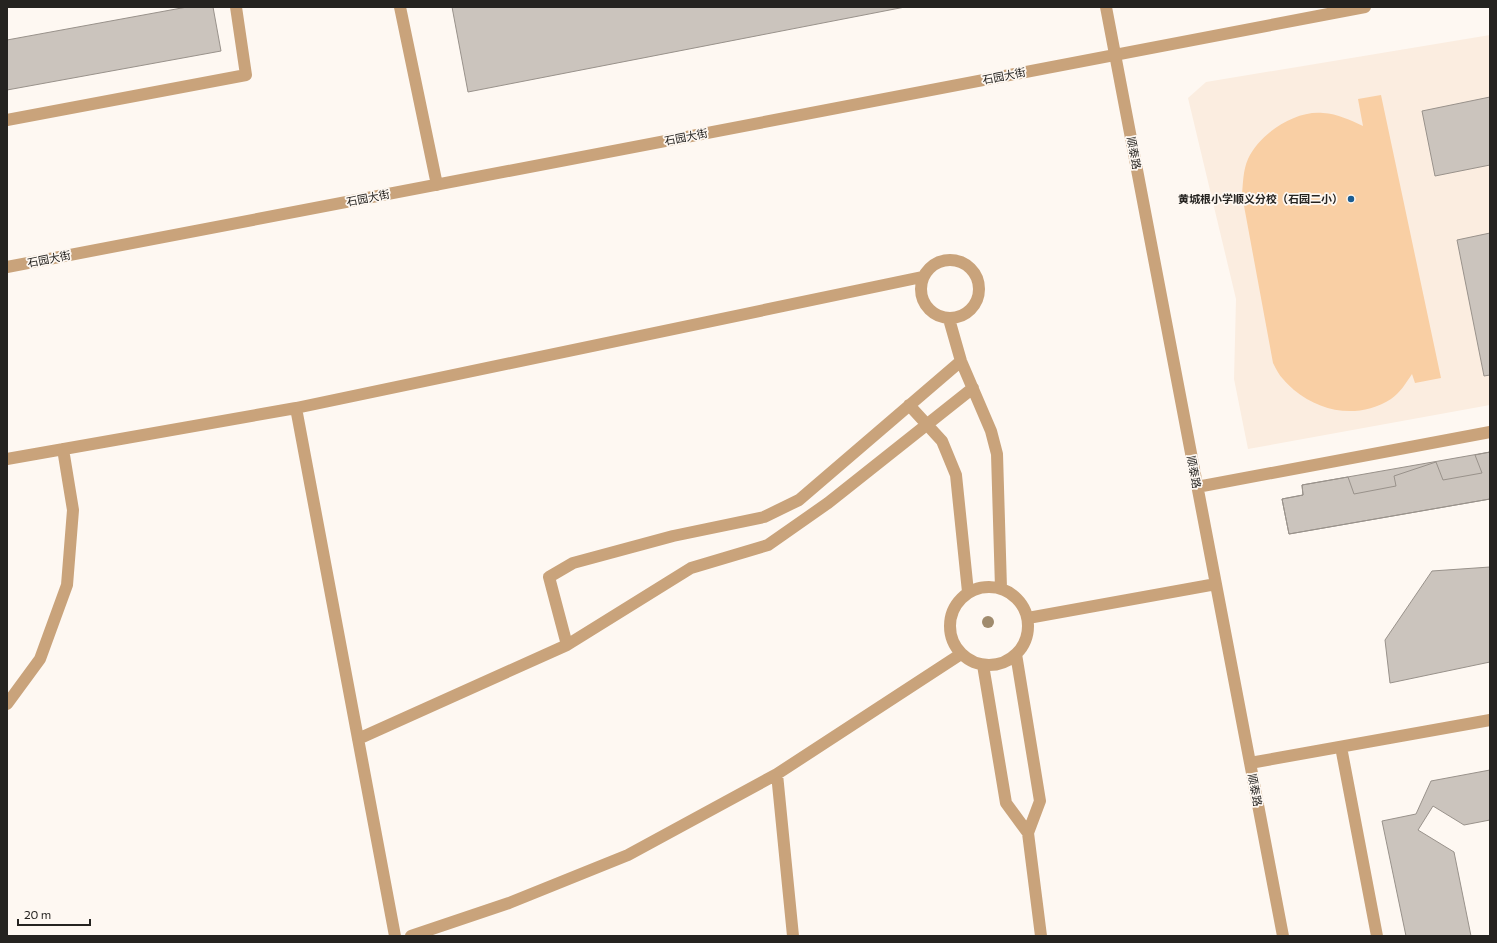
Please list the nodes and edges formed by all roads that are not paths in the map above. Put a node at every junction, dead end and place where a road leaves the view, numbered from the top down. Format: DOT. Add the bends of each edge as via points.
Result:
graph roads {
  1 [pos="236,7"];
  2 [pos="400,7"];
  3 [pos="1106,7"];
  4 [pos="1365,7"];
  5 [pos="1115,55"];
  6 [pos="7,120"];
  7 [pos="437,185"];
  8 [pos="7,267"];
  9 [pos="922,277"];
  10 [pos="949,319"];
  11 [pos="962,361"];
  12 [pos="973,388"];
  13 [pos="909,405"];
  14 [pos="296,408"];
  15 [pos="927,425"];
  16 [pos="1490,432"];
  17 [pos="63,449"];
  18 [pos="7,459"];
  19 [pos="1197,487"];
  20 [pos="1216,584"];
  21 [pos="1001,588"];
  22 [pos="968,592"];
  23 [pos="1028,618"];
  24 [pos="566,645"];
  25 [pos="961,654"];
  26 [pos="1016,654"];
  27 [pos="983,665"];
  28 [pos="7,704"];
  29 [pos="1490,720"];
  30 [pos="358,739"];
  31 [pos="1341,746"];
  32 [pos="1250,762"];
  33 [pos="777,774"];
  34 [pos="1028,833"];
  35 [pos="395,936"];
  36 [pos="411,936"];
  37 [pos="793,936"];
  38 [pos="1040,936"];
  39 [pos="1283,936"];
  40 [pos="1377,936"];
  1 -- 6 [label="street" via="246,75"];
  2 -- 7 [label="street"];
  3 -- 5 [label="street, 顺泰路"];
  4 -- 5 [label="street, 石园大街"];
  5 -- 7 [label="street, 石园大街"];
  5 -- 19 [label="street, 顺泰路"];
  7 -- 8 [label="street, 石园大街"];
  9 -- 10 [label="street" via="920,289 922,300 928,310 938,317"];
  9 -- 10 [label="street" via="931,266 944,260 958,261 970,268 978,280 980,294 974,307 963,316"];
  9 -- 14 [label="street"];
  10 -- 11 [label="street"];
  11 -- 12 [label="street"];
  11 -- 13 [label="street"];
  12 -- 15 [label="street"];
  12 -- 21 [label="street" via="991,431 997,454"];
  13 -- 15 [label="street"];
  13 -- 24 [label="street" via="799,500 764,517 673,536 573,563 549,577"];
  14 -- 17 [label="street"];
  14 -- 30 [label="street"];
  15 -- 22 [label="street" via="942,441 956,474"];
  15 -- 24 [label="street" via="828,503 768,545 691,568"];
  16 -- 19 [label="street"];
  17 -- 18 [label="street"];
  17 -- 28 [label="street" via="73,510 67,585 40,659"];
  19 -- 20 [label="street, 顺泰路"];
  20 -- 23 [label="street"];
  20 -- 32 [label="street, 顺泰路"];
  21 -- 22 [label="street" via="990,586"];
  21 -- 23 [label="street" via="1013,595 1022,605"];
  22 -- 25 [label="street" via="957,602 951,614 949,629 953,642"];
  23 -- 26 [label="street" via="1024,644"];
  24 -- 30 [label="street"];
  25 -- 27 [label="street"];
  25 -- 33 [label="street"];
  26 -- 27 [label="street" via="995,665"];
  26 -- 34 [label="street" via="1040,801"];
  27 -- 34 [label="street" via="1006,804"];
  29 -- 31 [label="street"];
  30 -- 35 [label="street"];
  31 -- 32 [label="street"];
  31 -- 40 [label="street"];
  32 -- 39 [label="street, 顺泰路"];
  33 -- 36 [label="street" via="628,855 509,903"];
  33 -- 37 [label="street"];
  34 -- 38 [label="street"];
}
